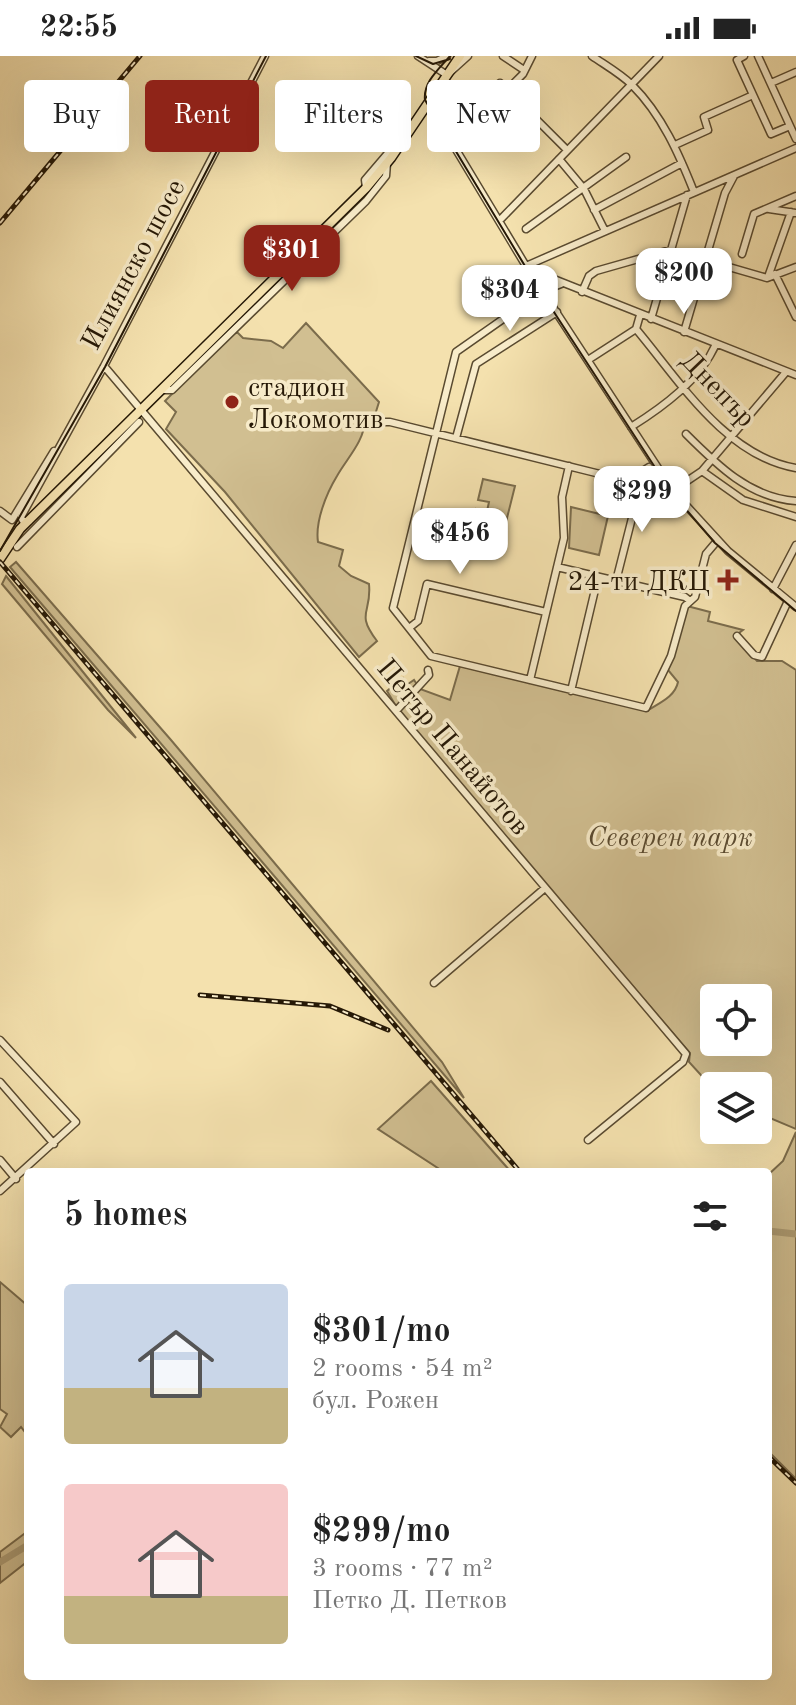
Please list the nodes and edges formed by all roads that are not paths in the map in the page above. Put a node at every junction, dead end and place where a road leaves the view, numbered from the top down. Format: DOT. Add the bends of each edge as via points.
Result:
graph roads {
  1 [pos="265,56"];
  2 [pos="447,56"];
  3 [pos="460,56"];
  4 [pos="468,56"];
  5 [pos="503,56"];
  6 [pos="532,56"];
  7 [pos="592,56"];
  8 [pos="659,56"];
  9 [pos="744,56"];
  10 [pos="758,56"];
  11 [pos="420,57"];
  12 [pos="524,70"];
  13 [pos="796,72"];
  14 [pos="447,75"];
  15 [pos="444,80"];
  16 [pos="516,80"];
  17 [pos="771,83"];
  18 [pos="632,85"];
  19 [pos="753,95"];
  20 [pos="427,105"];
  21 [pos="796,111"];
  22 [pos="785,116"];
  23 [pos="415,123"];
  24 [pos="540,123"];
  25 [pos="790,126"];
  26 [pos="796,139"];
  27 [pos="675,145"];
  28 [pos="796,148"];
  29 [pos="567,150"];
  30 [pos="457,152"];
  31 [pos="626,157"];
  32 [pos="559,159"];
  33 [pos="387,163"];
  34 [pos="682,163"];
  35 [pos="734,176"];
  36 [pos="365,184"];
  37 [pos="714,184"];
  38 [pos="584,189"];
  39 [pos="725,193"];
  40 [pos="690,194"];
  41 [pos="796,196"];
  42 [pos="766,208"];
  43 [pos="594,210"];
  44 [pos="793,213"];
  45 [pos="499,221"];
  46 [pos="796,223"];
  47 [pos="526,229"];
  48 [pos="605,231"];
  49 [pos="670,250"];
  50 [pos="742,254"];
  51 [pos="706,259"];
  52 [pos="527,267"];
  53 [pos="796,267"];
  54 [pos="775,274"];
  55 [pos="767,278"];
  56 [pos="561,284"];
  57 [pos="543,291"];
  58 [pos="582,292"];
  59 [pos="557,312"];
  60 [pos="640,315"];
  61 [pos="796,317"];
  62 [pos="651,319"];
  63 [pos="636,329"];
  64 [pos="684,332"];
  65 [pos="716,344"];
  66 [pos="588,360"];
  67 [pos="104,366"];
  68 [pos="793,373"];
  69 [pos="684,387"];
  70 [pos="163,390"];
  71 [pos="143,410"];
  72 [pos="139,422"];
  73 [pos="365,422"];
  74 [pos="631,427"];
  75 [pos="436,433"];
  76 [pos="686,434"];
  77 [pos="730,435"];
  78 [pos="456,438"];
  79 [pos="57,448"];
  80 [pos="711,459"];
  81 [pos="569,466"];
  82 [pos="649,467"];
  83 [pos="796,468"];
  84 [pos="702,471"];
  85 [pos="673,491"];
  86 [pos="796,501"];
  87 [pos="0,511"];
  88 [pos="14,516"];
  89 [pos="796,517"];
  90 [pos="29,520"];
  91 [pos="15,539"];
  92 [pos="717,541"];
  93 [pos="796,545"];
  94 [pos="0,559"];
  95 [pos="557,567"];
  96 [pos="0,570"];
  97 [pos="598,577"];
  98 [pos="616,581"];
  99 [pos="773,589"];
  100 [pos="690,601"];
  101 [pos="788,601"];
  102 [pos="796,607"];
  103 [pos="546,612"];
  104 [pos="409,628"];
  105 [pos="737,636"];
  106 [pos="428,670"];
  107 [pos="530,680"];
  108 [pos="571,691"];
  109 [pos="396,711"];
  110 [pos="545,888"];
  111 [pos="434,983"];
  112 [pos="0,1040"];
  113 [pos="0,1082"];
  114 [pos="588,1140"];
  115 [pos="54,1144"];
  116 [pos="0,1160"];
  117 [pos="28,1168"];
  118 [pos="24,1172"];
  119 [pos="16,1179"];
  120 [pos="0,1191"];
  1 -- 67 [label="street, Илиянско шосе"];
  2 -- 11 [label="street" via="437,61"];
  3 -- 14 [label="main road"];
  4 -- 14 [label="street"];
  5 -- 12 [label="street"];
  6 -- 12 [label="street"];
  7 -- 18 [label="street"];
  8 -- 18 [label="street"];
  9 -- 19 [label="street" via="737,60"];
  10 -- 17 [label="street"];
  11 -- 14 [label="street"];
  12 -- 16 [label="street"];
  13 -- 17 [label="street"];
  14 -- 15 [label="main road"];
  17 -- 22 [label="street"];
  18 -- 27 [label="street"];
  18 -- 29 [label="street"];
  19 -- 25 [label="street" via="771,134"];
  19 -- 27 [label="street" via="704,117 708,130"];
  20 -- 23 [label="main road"];
  21 -- 22 [label="street"];
  22 -- 25 [label="street"];
  23 -- 33 [label="main road"];
  23 -- 36 [label="street"];
  24 -- 29 [label="street"];
  25 -- 26 [label="street"];
  27 -- 34 [label="street"];
  28 -- 35 [label="street"];
  29 -- 32 [label="street"];
  30 -- 45 [label="street"];
  31 -- 38 [label="street"];
  32 -- 38 [label="street"];
  32 -- 45 [label="street"];
  33 -- 36 [label="main road"];
  33 -- 70 [label="street" via="386,176 366,201 172,390"];
  34 -- 40 [label="street"];
  34 -- 43 [label="street"];
  35 -- 37 [label="street"];
  35 -- 39 [label="street"];
  36 -- 70 [label="main road"];
  37 -- 39 [label="street"];
  37 -- 40 [label="street"];
  38 -- 43 [label="street"];
  38 -- 47 [label="street"];
  39 -- 51 [label="street"];
  40 -- 48 [label="street"];
  40 -- 49 [label="street"];
  41 -- 42 [label="street"];
  42 -- 44 [label="street"];
  42 -- 50 [label="street" via="754,214"];
  43 -- 48 [label="street"];
  44 -- 46 [label="street"];
  44 -- 55 [label="street"];
  45 -- 52 [label="street"];
  48 -- 52 [label="street"];
  49 -- 51 [label="street"];
  49 -- 58 [label="street" via="596,271"];
  49 -- 62 [label="street"];
  51 -- 55 [label="street"];
  51 -- 64 [label="street"];
  52 -- 56 [label="street"];
  52 -- 57 [label="street"];
  53 -- 54 [label="street"];
  54 -- 55 [label="street"];
  54 -- 61 [label="street"];
  56 -- 57 [label="street"];
  56 -- 58 [label="street"];
  57 -- 59 [label="street"];
  57 -- 75 [label="street" via="456,352"];
  58 -- 60 [label="street"];
  59 -- 66 [label="street"];
  59 -- 78 [label="street" via="476,364"];
  60 -- 62 [label="street"];
  60 -- 63 [label="street"];
  62 -- 64 [label="street"];
  63 -- 66 [label="street"];
  63 -- 69 [label="street, Днепър"];
  64 -- 65 [label="street"];
  65 -- 68 [label="street"];
  65 -- 69 [label="street"];
  66 -- 74 [label="street"];
  67 -- 71 [label="street, Петър Панайотов"];
  67 -- 79 [label="street, Илиянско шосе"];
  68 -- 77 [label="street"];
  69 -- 74 [label="street"];
  69 -- 77 [label="street, Днепър"];
  70 -- 71 [label="main road"];
  71 -- 90 [label="main road"];
  71 -- 96 [label="main road" via="19,538"];
  71 -- 109 [label="street, Петър Панайотов"];
  72 -- 91 [label="street"];
  73 -- 75 [label="street"];
  74 -- 85 [label="street"];
  75 -- 78 [label="street"];
  75 -- 104 [label="street" via="393,603"];
  76 -- 80 [label="street"];
  77 -- 80 [label="street"];
  77 -- 83 [label="street, Днепър" via="760,457"];
  78 -- 81 [label="street"];
  79 -- 88 [label="street, Илиянско шосе"];
  79 -- 90 [label="street, Илиянско шосе" via="21,517"];
  80 -- 84 [label="street"];
  80 -- 86 [label="street" via="756,491"];
  81 -- 82 [label="street" via="612,477 619,486"];
  81 -- 95 [label="street"];
  84 -- 85 [label="street"];
  84 -- 89 [label="street" via="743,500"];
  85 -- 92 [label="street"];
  85 -- 98 [label="street" via="630,521"];
  87 -- 88 [label="street" via="12,520"];
  88 -- 91 [label="street"];
  90 -- 91 [label="main road"];
  91 -- 94 [label="main road"];
  92 -- 99 [label="street"];
  92 -- 100 [label="street" via="706,554"];
  93 -- 99 [label="street"];
  95 -- 97 [label="street"];
  95 -- 103 [label="street"];
  97 -- 98 [label="street"];
  97 -- 108 [label="street"];
  98 -- 100 [label="street"];
  99 -- 101 [label="street"];
  100 -- 108 [label="street" via="664,675 646,708"];
  101 -- 102 [label="street"];
  101 -- 105 [label="street" via="762,657"];
  103 -- 104 [label="street" via="427,584 418,621"];
  103 -- 107 [label="street"];
  104 -- 107 [label="street" via="431,656"];
  106 -- 109 [label="street"];
  107 -- 108 [label="street"];
  109 -- 110 [label="street, Петър Панайотов"];
  110 -- 111 [label="street"];
  110 -- 114 [label="street, Петър Панайотов" via="686,1054 683,1062"];
  112 -- 115 [label="street" via="76,1122"];
  113 -- 115 [label="street"];
  115 -- 117 [label="street"];
  116 -- 119 [label="street"];
  118 -- 119 [label="street"];
  119 -- 120 [label="street"];
}
